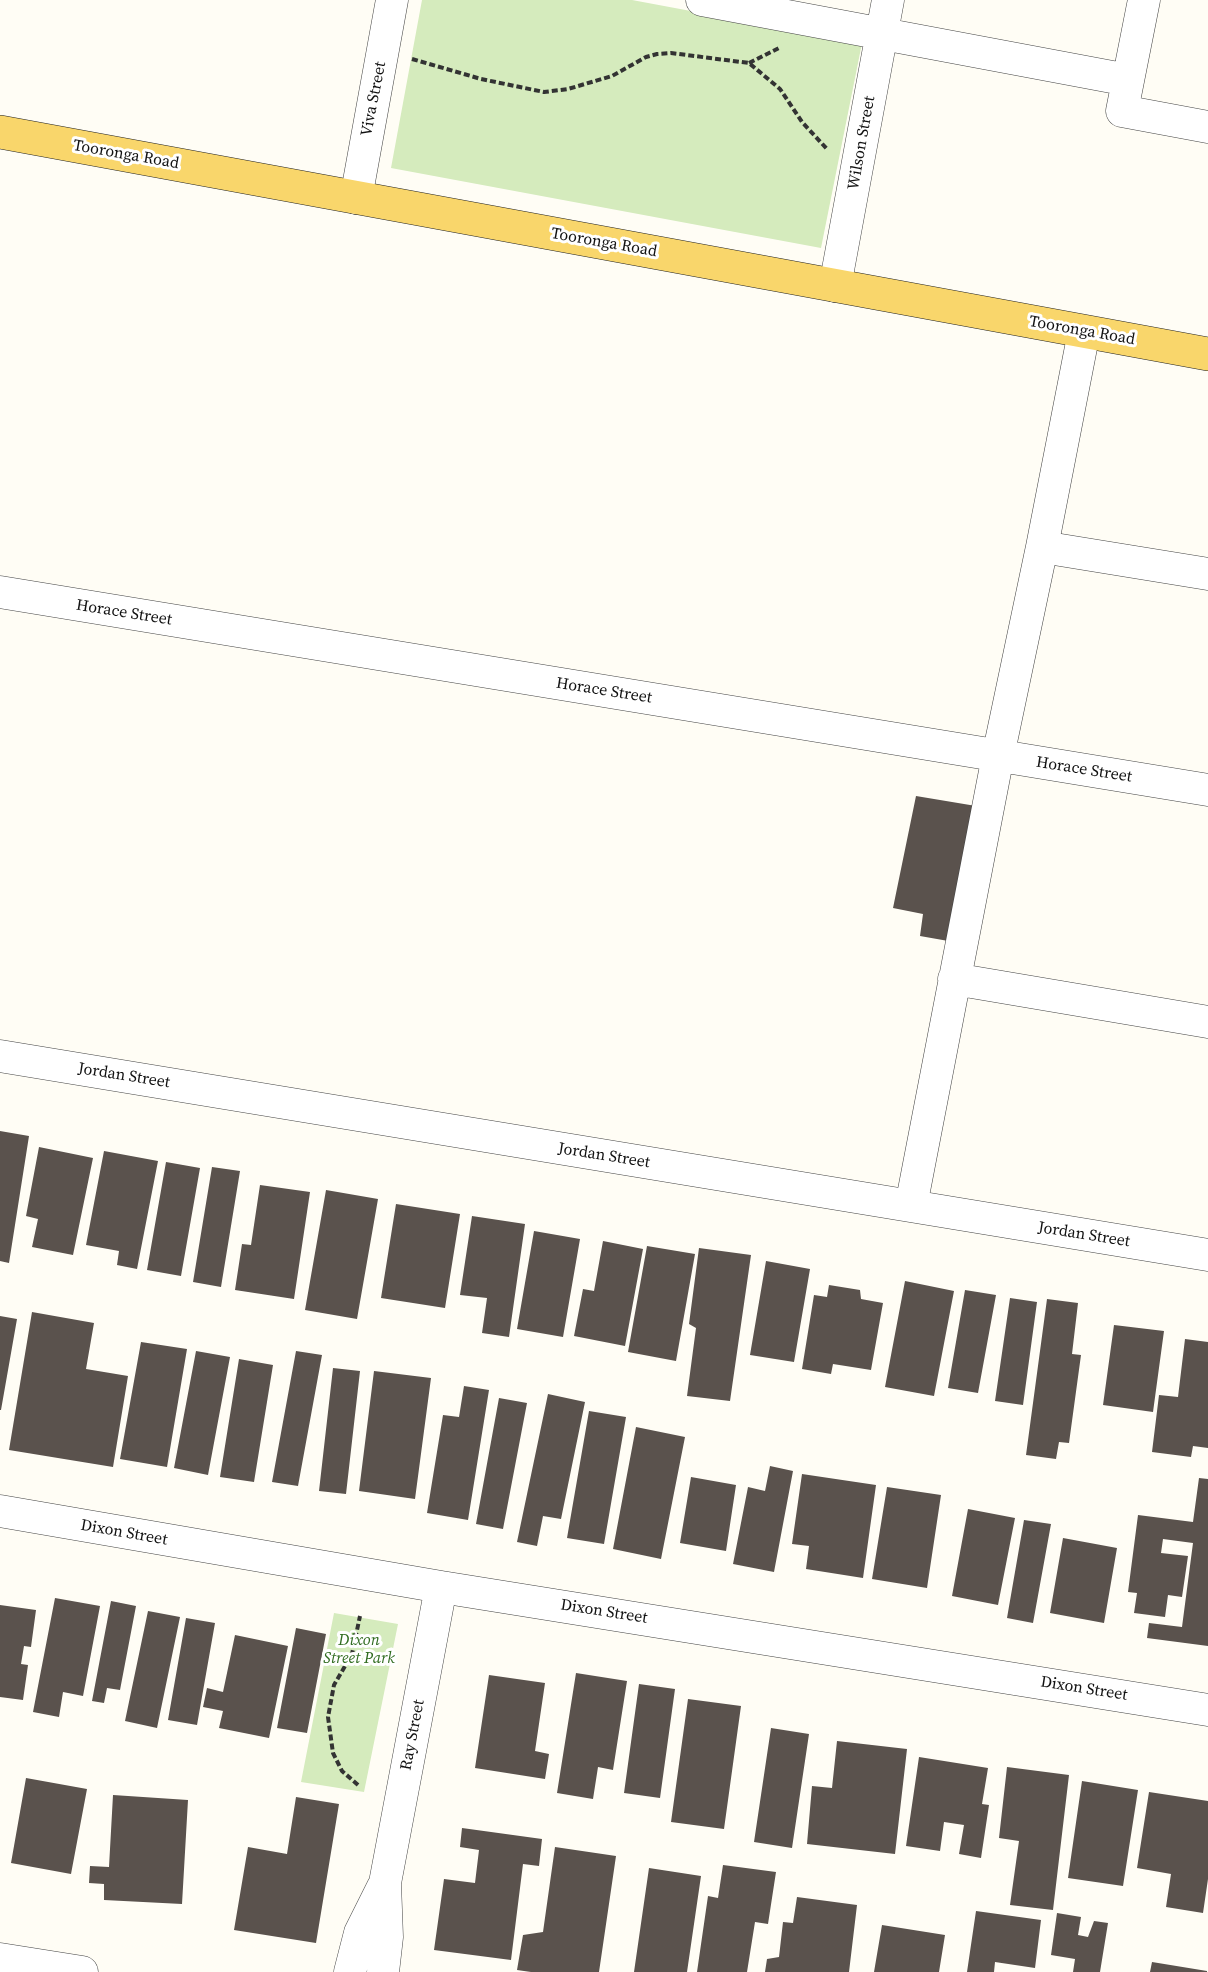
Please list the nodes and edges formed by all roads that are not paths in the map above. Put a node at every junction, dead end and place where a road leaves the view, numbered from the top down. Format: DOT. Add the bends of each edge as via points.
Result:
graph roads {
  1 [pos="392,0"];
  2 [pos="702,0"];
  3 [pos="888,0"];
  4 [pos="1144,0"];
  5 [pos="882,34"];
  6 [pos="1128,80"];
  7 [pos="1208,128"];
  8 [pos="0,132"];
  9 [pos="356,198"];
  10 [pos="835,286"];
  11 [pos="1084,332"];
  12 [pos="1208,354"];
  13 [pos="1042,547"];
  14 [pos="1208,574"];
  15 [pos="0,592"];
  16 [pos="998,756"];
  17 [pos="1208,790"];
  18 [pos="954,979"];
  19 [pos="1208,1022"];
  20 [pos="0,1056"];
  21 [pos="911,1206"];
  22 [pos="1208,1255"];
  23 [pos="0,1511"];
  24 [pos="441,1587"];
  25 [pos="1208,1710"];
  26 [pos="385,1883"];
  27 [pos="0,1959"];
  28 [pos="82,1972"];
  29 [pos="350,1972"];
  30 [pos="382,1972"];
  1 -- 9 [label="street, Viva Street"];
  2 -- 5 [label="street"];
  3 -- 5 [label="street, Wilson Street"];
  4 -- 6 [label="street"];
  5 -- 6 [label="street"];
  5 -- 10 [label="street, Wilson Street"];
  6 -- 7 [label="street" via="1122,111"];
  8 -- 9 [label="main road, Tooronga Road"];
  9 -- 10 [label="main road, Tooronga Road"];
  10 -- 11 [label="main road, Tooronga Road"];
  11 -- 12 [label="main road, Tooronga Road"];
  11 -- 13 [label="street"];
  13 -- 14 [label="street"];
  13 -- 16 [label="street"];
  15 -- 16 [label="street, Horace Street"];
  16 -- 17 [label="street, Horace Street"];
  16 -- 18 [label="street"];
  18 -- 19 [label="street"];
  18 -- 21 [label="street"];
  20 -- 21 [label="street, Jordan Street"];
  21 -- 22 [label="street, Jordan Street"];
  23 -- 24 [label="street, Dixon Street"];
  24 -- 25 [label="street, Dixon Street"];
  24 -- 26 [label="street, Ray Street"];
  26 -- 29 [label="street, Ray Street" via="360,1933"];
  26 -- 30 [label="street, Ray Street" via="387,1937"];
  27 -- 28 [label="street"];
}
